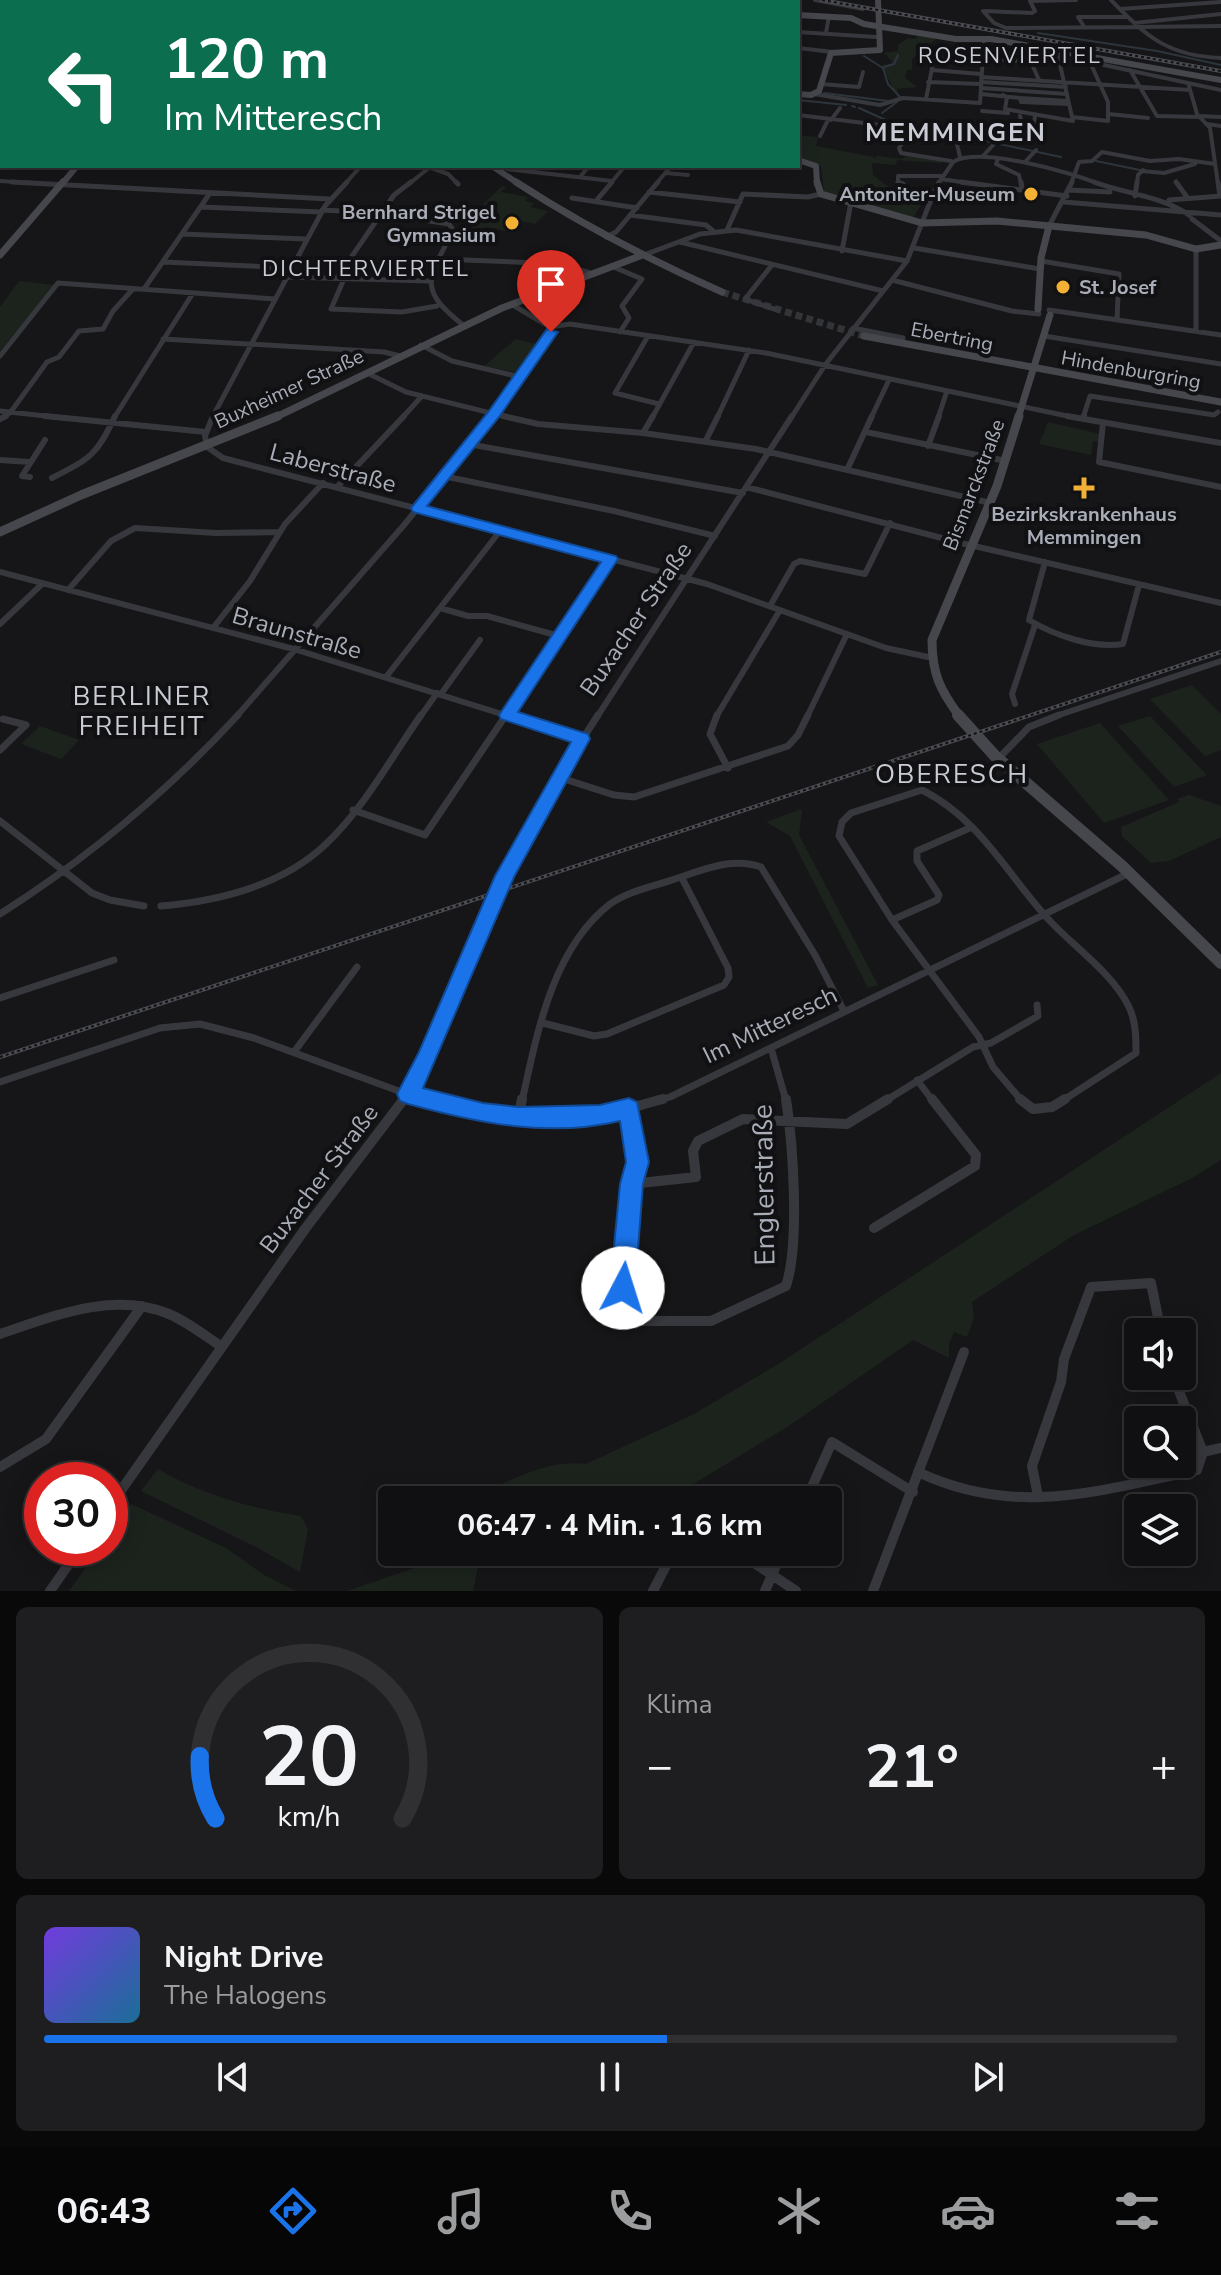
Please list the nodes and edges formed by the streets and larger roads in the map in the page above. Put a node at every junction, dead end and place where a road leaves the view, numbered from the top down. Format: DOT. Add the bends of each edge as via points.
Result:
graph roads {
  1 [pos="815,0"];
  2 [pos="878,0"];
  3 [pos="1076,0"];
  4 [pos="1111,0"];
  5 [pos="1221,2"];
  6 [pos="982,3"];
  7 [pos="863,9"];
  8 [pos="1120,9"];
  9 [pos="983,11"];
  10 [pos="1221,14"];
  11 [pos="800,15"];
  12 [pos="829,16"];
  13 [pos="1127,17"];
  14 [pos="1134,23"];
  15 [pos="879,26"];
  16 [pos="1221,26"];
  17 [pos="1085,28"];
  18 [pos="1142,28"];
  19 [pos="800,32"];
  20 [pos="826,33"];
  21 [pos="876,37"];
  22 [pos="984,41"];
  23 [pos="1036,47"];
  24 [pos="800,48"];
  25 [pos="1060,51"];
  26 [pos="833,52"];
  27 [pos="1221,58"];
  28 [pos="982,60"];
  29 [pos="1033,61"];
  30 [pos="1060,62"];
  31 [pos="932,70"];
  32 [pos="1130,70"];
  33 [pos="863,72"];
  34 [pos="1186,74"];
  35 [pos="1039,80"];
  36 [pos="1221,80"];
  37 [pos="928,82"];
  38 [pos="981,83"];
  39 [pos="1098,83"];
  40 [pos="1186,83"];
  41 [pos="821,84"];
  42 [pos="1065,84"];
  43 [pos="1139,85"];
  44 [pos="1190,90"];
  45 [pos="1221,90"];
  46 [pos="800,94"];
  47 [pos="814,94"];
  48 [pos="1067,94"];
  49 [pos="1003,95"];
  50 [pos="926,99"];
  51 [pos="1069,103"];
  52 [pos="840,108"];
  53 [pos="821,109"];
  54 [pos="982,111"];
  55 [pos="1109,114"];
  56 [pos="800,115"];
  57 [pos="1020,116"];
  58 [pos="1200,116"];
  59 [pos="873,117"];
  60 [pos="1034,117"];
  61 [pos="1221,117"];
  62 [pos="814,118"];
  63 [pos="1153,118"];
  64 [pos="1072,119"];
  65 [pos="829,120"];
  66 [pos="1039,120"];
  67 [pos="868,125"];
  68 [pos="1208,126"];
  69 [pos="1221,126"];
  70 [pos="1034,129"];
  71 [pos="911,130"];
  72 [pos="1024,130"];
  73 [pos="820,136"];
  74 [pos="995,143"];
  75 [pos="1214,150"];
  76 [pos="1221,150"];
  77 [pos="1035,151"];
  78 [pos="959,155"];
  79 [pos="982,157"];
  80 [pos="998,159"];
  81 [pos="1146,160"];
  82 [pos="800,161"];
  83 [pos="951,161"];
  84 [pos="1025,162"];
  85 [pos="1197,162"];
  86 [pos="75,168"];
  87 [pos="359,168"];
  88 [pos="425,168"];
  89 [pos="433,168"];
  90 [pos="495,168"];
  91 [pos="543,168"];
  92 [pos="587,168"];
  93 [pos="623,168"];
  94 [pos="670,168"];
  95 [pos="507,169"];
  96 [pos="1217,169"];
  97 [pos="540,171"];
  98 [pos="1143,171"];
  99 [pos="666,173"];
  100 [pos="1076,174"];
  101 [pos="688,175"];
  102 [pos="580,177"];
  103 [pos="941,177"];
  104 [pos="0,181"];
  105 [pos="612,181"];
  106 [pos="1176,182"];
  107 [pos="61,184"];
  108 [pos="458,184"];
  109 [pos="903,184"];
  110 [pos="1221,187"];
  111 [pos="1022,188"];
  112 [pos="649,192"];
  113 [pos="1120,192"];
  114 [pos="210,193"];
  115 [pos="821,194"];
  116 [pos="1066,196"];
  117 [pos="1135,196"];
  118 [pos="1221,196"];
  119 [pos="1187,197"];
  120 [pos="572,198"];
  121 [pos="329,199"];
  122 [pos="596,201"];
  123 [pos="1167,201"];
  124 [pos="740,202"];
  125 [pos="851,202"];
  126 [pos="201,207"];
  127 [pos="637,208"];
  128 [pos="322,211"];
  129 [pos="379,213"];
  130 [pos="630,215"];
  131 [pos="1221,215"];
  132 [pos="1190,216"];
  133 [pos="922,223"];
  134 [pos="1049,226"];
  135 [pos="727,230"];
  136 [pos="713,231"];
  137 [pos="182,234"];
  138 [pos="606,237"];
  139 [pos="306,239"];
  140 [pos="679,241"];
  141 [pos="1221,243"];
  142 [pos="914,248"];
  143 [pos="1196,249"];
  144 [pos="842,251"];
  145 [pos="0,255"];
  146 [pos="640,256"];
  147 [pos="440,259"];
  148 [pos="907,261"];
  149 [pos="164,262"];
  150 [pos="622,262"];
  151 [pos="772,265"];
  152 [pos="1041,265"];
  153 [pos="611,266"];
  154 [pos="291,268"];
  155 [pos="666,269"];
  156 [pos="590,273"];
  157 [pos="287,277"];
  158 [pos="340,278"];
  159 [pos="892,280"];
  160 [pos="429,281"];
  161 [pos="133,289"];
  162 [pos="144,289"];
  163 [pos="883,291"];
  164 [pos="722,292"];
  165 [pos="193,293"];
  166 [pos="275,299"];
  167 [pos="511,304"];
  168 [pos="437,306"];
  169 [pos="777,310"];
  170 [pos="1044,312"];
  171 [pos="1117,320"];
  172 [pos="463,325"];
  173 [pos="550,327"];
  174 [pos="853,328"];
  175 [pos="1196,331"];
  176 [pos="620,332"];
  177 [pos="1221,335"];
  178 [pos="648,336"];
  179 [pos="864,336"];
  180 [pos="1044,336"];
  181 [pos="903,338"];
  182 [pos="163,339"];
  183 [pos="694,342"];
  184 [pos="252,344"];
  185 [pos="421,345"];
  186 [pos="749,350"];
  187 [pos="0,356"];
  188 [pos="400,356"];
  189 [pos="1221,364"];
  190 [pos="825,365"];
  191 [pos="1034,369"];
  192 [pos="367,373"];
  193 [pos="520,377"];
  194 [pos="889,380"];
  195 [pos="947,391"];
  196 [pos="422,396"];
  197 [pos="1221,402"];
  198 [pos="659,404"];
  199 [pos="1023,406"];
  200 [pos="0,411"];
  201 [pos="1218,412"];
  202 [pos="10,413"];
  203 [pos="494,414"];
  204 [pos="0,419"];
  205 [pos="1083,419"];
  206 [pos="113,423"];
  207 [pos="1103,423"];
  208 [pos="206,432"];
  209 [pos="866,432"];
  210 [pos="643,433"];
  211 [pos="45,440"];
  212 [pos="706,440"];
  213 [pos="1221,443"];
  214 [pos="468,444"];
  215 [pos="928,446"];
  216 [pos="207,447"];
  217 [pos="769,451"];
  218 [pos="0,460"];
  219 [pos="1006,461"];
  220 [pos="30,462"];
  221 [pos="847,470"];
  222 [pos="443,476"];
  223 [pos="30,477"];
  224 [pos="52,478"];
  225 [pos="1180,481"];
  226 [pos="323,483"];
  227 [pos="337,487"];
  228 [pos="1221,487"];
  229 [pos="745,490"];
  230 [pos="1180,493"];
  231 [pos="991,503"];
  232 [pos="418,508"];
  233 [pos="890,523"];
  234 [pos="500,531"];
  235 [pos="0,532"];
  236 [pos="280,532"];
  237 [pos="715,536"];
  238 [pos="972,545"];
  239 [pos="611,559"];
  240 [pos="1045,562"];
  241 [pos="0,572"];
  242 [pos="686,578"];
  243 [pos="42,584"];
  244 [pos="1139,585"];
  245 [pos="68,590"];
  246 [pos="1221,603"];
  247 [pos="770,606"];
  248 [pos="440,608"];
  249 [pos="780,610"];
  250 [pos="0,624"];
  251 [pos="1035,625"];
  252 [pos="213,628"];
  253 [pos="847,634"];
  254 [pos="559,636"];
  255 [pos="480,640"];
  256 [pos="297,650"];
  257 [pos="928,657"];
  258 [pos="1221,661"];
  259 [pos="386,677"];
  260 [pos="439,694"];
  261 [pos="1015,704"];
  262 [pos="507,715"];
  263 [pos="3,719"];
  264 [pos="581,739"];
  265 [pos="0,750"];
  266 [pos="998,759"];
  267 [pos="728,768"];
  268 [pos="558,777"];
  269 [pos="353,810"];
  270 [pos="0,821"];
  271 [pos="972,827"];
  272 [pos="66,873"];
  273 [pos="1129,873"];
  274 [pos="682,878"];
  275 [pos="144,906"];
  276 [pos="161,906"];
  277 [pos="0,914"];
  278 [pos="1043,914"];
  279 [pos="892,920"];
  280 [pos="114,960"];
  281 [pos="1221,963"];
  282 [pos="357,967"];
  283 [pos="928,970"];
  284 [pos="0,998"];
  285 [pos="1037,1005"];
  286 [pos="844,1011"];
  287 [pos="543,1023"];
  288 [pos="981,1045"];
  289 [pos="771,1048"];
  290 [pos="294,1052"];
  291 [pos="917,1080"];
  292 [pos="0,1082"];
  293 [pos="408,1094"];
  294 [pos="629,1109"];
  295 [pos="518,1118"];
  296 [pos="788,1120"];
  297 [pos="631,1184"];
  298 [pos="874,1228"];
  299 [pos="142,1306"];
  300 [pos="1158,1318"];
  301 [pos="0,1334"];
  302 [pos="222,1347"];
  303 [pos="964,1352"];
  304 [pos="1179,1390"];
  305 [pos="1221,1448"];
  306 [pos="1203,1452"];
  307 [pos="0,1467"];
  308 [pos="918,1472"];
  309 [pos="128,1480"];
  310 [pos="812,1486"];
  311 [pos="913,1492"];
  312 [pos="1038,1496"];
  313 [pos="67,1566"];
  314 [pos="666,1566"];
  315 [pos="760,1566"];
  316 [pos="776,1566"];
  317 [pos="772,1574"];
  318 [pos="50,1591"];
  319 [pos="653,1591"];
  320 [pos="765,1591"];
  321 [pos="796,1591"];
  322 [pos="873,1591"];
  1 -- 7 [label="street"];
  2 -- 15 [label="street"];
  3 -- 9 [label="street" via="1030,1 1032,13"];
  4 -- 8 [label="street"];
  5 -- 8 [label="street"];
  6 -- 9 [label="street"];
  8 -- 13 [label="street"];
  9 -- 17 [label="street" via="1004,27"];
  10 -- 14 [label="street"];
  11 -- 12 [label="street"];
  12 -- 15 [label="street"];
  12 -- 20 [label="street"];
  13 -- 14 [label="street"];
  13 -- 17 [label="street" via="1078,17"];
  14 -- 18 [label="street"];
  15 -- 22 [label="street"];
  15 -- 26 [label="street" via="879,51"];
  16 -- 18 [label="street"];
  17 -- 18 [label="street"];
  18 -- 27 [label="street" via="1164,49"];
  19 -- 20 [label="street"];
  20 -- 21 [label="street"];
  22 -- 23 [label="street"];
  22 -- 28 [label="street"];
  23 -- 25 [label="street"];
  23 -- 29 [label="street"];
  24 -- 26 [label="street"];
  25 -- 30 [label="street"];
  25 -- 34 [label="street"];
  26 -- 41 [label="street"];
  28 -- 29 [label="street"];
  28 -- 31 [label="street" via="935,58"];
  28 -- 38 [label="street"];
  29 -- 30 [label="street"];
  29 -- 35 [label="street"];
  30 -- 42 [label="street"];
  31 -- 37 [label="street"];
  31 -- 38 [label="street"];
  32 -- 39 [label="street" via="1091,62"];
  32 -- 40 [label="street"];
  32 -- 43 [label="street"];
  33 -- 41 [label="street" via="859,87"];
  34 -- 36 [label="street"];
  34 -- 40 [label="street"];
  35 -- 38 [label="street"];
  35 -- 42 [label="street"];
  37 -- 38 [label="street"];
  37 -- 50 [label="street"];
  38 -- 42 [label="street"];
  38 -- 48 [label="street"];
  38 -- 49 [label="street"];
  38 -- 50 [label="street" via="980,103"];
  39 -- 42 [label="street"];
  39 -- 43 [label="street"];
  39 -- 55 [label="street"];
  40 -- 44 [label="street"];
  40 -- 45 [label="street"];
  41 -- 47 [label="street"];
  42 -- 48 [label="street"];
  43 -- 44 [label="street"];
  43 -- 63 [label="street"];
  44 -- 58 [label="street"];
  46 -- 47 [label="street"];
  47 -- 50 [label="street" via="880,105 901,98"];
  48 -- 51 [label="street"];
  49 -- 51 [label="street"];
  49 -- 60 [label="street" via="1004,108"];
  51 -- 64 [label="street"];
  52 -- 65 [label="street"];
  53 -- 62 [label="street"];
  54 -- 57 [label="street"];
  55 -- 63 [label="street"];
  55 -- 64 [label="street" via="1108,121"];
  56 -- 62 [label="street"];
  57 -- 60 [label="street"];
  57 -- 72 [label="street"];
  58 -- 61 [label="street"];
  58 -- 63 [label="street"];
  58 -- 68 [label="street"];
  59 -- 67 [label="street"];
  60 -- 64 [label="street"];
  60 -- 66 [label="street"];
  60 -- 70 [label="street"];
  62 -- 65 [label="street"];
  65 -- 67 [label="street"];
  65 -- 73 [label="street"];
  67 -- 71 [label="street"];
  68 -- 69 [label="street"];
  68 -- 75 [label="street"];
  71 -- 78 [label="street" via="956,140"];
  71 -- 83 [label="street" via="901,153"];
  74 -- 79 [label="street"];
  75 -- 76 [label="street"];
  75 -- 96 [label="street"];
  77 -- 84 [label="street"];
  78 -- 79 [label="street"];
  78 -- 83 [label="street"];
  79 -- 80 [label="street"];
  80 -- 84 [label="street"];
  80 -- 111 [label="street" via="996,164 1019,175"];
  81 -- 85 [label="street"];
  81 -- 98 [label="street"];
  81 -- 100 [label="street" via="1104,152 1093,161 1079,162"];
  82 -- 115 [label="street" via="816,166"];
  83 -- 103 [label="street, Buxacher Straße"];
  84 -- 100 [label="street"];
  85 -- 96 [label="street"];
  85 -- 98 [label="street" via="1164,173"];
  86 -- 107 [label="street"];
  87 -- 121 [label="street"];
  88 -- 129 [label="street"];
  89 -- 108 [label="street"];
  90 -- 138 [label="street"];
  91 -- 97 [label="street"];
  92 -- 102 [label="street"];
  93 -- 105 [label="street"];
  94 -- 99 [label="street"];
  95 -- 97 [label="street"];
  96 -- 110 [label="street"];
  97 -- 102 [label="street"];
  98 -- 117 [label="street"];
  99 -- 101 [label="street"];
  99 -- 112 [label="street"];
  100 -- 113 [label="street"];
  100 -- 116 [label="street"];
  102 -- 105 [label="street"];
  103 -- 109 [label="street" via="898,176"];
  103 -- 111 [label="street"];
  103 -- 133 [label="street, Buxacher Straße"];
  104 -- 107 [label="street"];
  105 -- 122 [label="street"];
  106 -- 119 [label="street"];
  107 -- 114 [label="street"];
  107 -- 145 [label="street"];
  110 -- 118 [label="street"];
  111 -- 116 [label="street"];
  112 -- 124 [label="street"];
  112 -- 127 [label="street"];
  113 -- 116 [label="street"];
  113 -- 117 [label="street"];
  114 -- 121 [label="street"];
  114 -- 126 [label="street"];
  115 -- 124 [label="street" via="743,194"];
  115 -- 125 [label="street"];
  116 -- 132 [label="street"];
  116 -- 134 [label="street"];
  117 -- 123 [label="street"];
  118 -- 119 [label="street"];
  119 -- 123 [label="street"];
  120 -- 122 [label="street"];
  121 -- 128 [label="street"];
  122 -- 127 [label="street"];
  123 -- 132 [label="street"];
  124 -- 135 [label="street"];
  125 -- 133 [label="street"];
  125 -- 144 [label="street"];
  126 -- 128 [label="street"];
  126 -- 137 [label="street"];
  127 -- 130 [label="street"];
  128 -- 129 [label="street"];
  128 -- 139 [label="street"];
  129 -- 147 [label="street" via="449,224 453,230"];
  129 -- 158 [label="street"];
  130 -- 136 [label="street" via="706,225"];
  130 -- 138 [label="street"];
  131 -- 132 [label="street"];
  132 -- 141 [label="street"];
  133 -- 134 [label="street" via="983,220"];
  133 -- 142 [label="street, Buxacher Straße"];
  134 -- 143 [label="street" via="1151,236"];
  134 -- 152 [label="street, Bismarckstraße"];
  135 -- 136 [label="street"];
  135 -- 144 [label="street"];
  136 -- 140 [label="street"];
  137 -- 139 [label="street"];
  137 -- 149 [label="street"];
  138 -- 146 [label="street"];
  139 -- 154 [label="street"];
  140 -- 146 [label="street"];
  140 -- 151 [label="street"];
  141 -- 143 [label="street"];
  142 -- 148 [label="street, Buxacher Straße"];
  142 -- 152 [label="street"];
  143 -- 175 [label="street"];
  144 -- 148 [label="street"];
  146 -- 150 [label="street, Buxheimer Straße"];
  146 -- 155 [label="street"];
  147 -- 156 [label="street" via="566,265"];
  147 -- 160 [label="street"];
  148 -- 159 [label="street, Buxacher Straße"];
  149 -- 154 [label="street"];
  149 -- 162 [label="street"];
  150 -- 153 [label="street, Buxheimer Straße"];
  150 -- 155 [label="street"];
  151 -- 163 [label="street"];
  151 -- 169 [label="street" via="745,299"];
  152 -- 170 [label="street, Bismarckstraße"];
  152 -- 171 [label="street" via="1119,274"];
  153 -- 156 [label="street, Buxheimer Straße"];
  153 -- 176 [label="street" via="642,279 622,306 629,318"];
  154 -- 157 [label="street"];
  155 -- 164 [label="street"];
  156 -- 167 [label="street, Buxheimer Straße"];
  157 -- 158 [label="street"];
  157 -- 166 [label="street"];
  158 -- 160 [label="street"];
  158 -- 168 [label="street" via="331,309 402,312"];
  159 -- 163 [label="street, Buxacher Straße"];
  159 -- 170 [label="street" via="1022,312"];
  160 -- 168 [label="street"];
  161 -- 162 [label="street"];
  161 -- 187 [label="street" via="58,283"];
  161 -- 202 [label="street" via="103,329 79,331 59,357 47,362"];
  162 -- 165 [label="street"];
  163 -- 174 [label="street, Buxacher Straße"];
  165 -- 166 [label="street"];
  165 -- 182 [label="street"];
  166 -- 184 [label="street"];
  167 -- 172 [label="street, Buxheimer Straße"];
  167 -- 173 [label="street"];
  168 -- 172 [label="street"];
  170 -- 171 [label="street"];
  170 -- 180 [label="street, Bismarckstraße"];
  171 -- 175 [label="street"];
  172 -- 185 [label="street, Buxheimer Straße"];
  173 -- 176 [label="street" via="567,324"];
  173 -- 193 [label="street" via="550,335"];
  174 -- 181 [label="street"];
  174 -- 190 [label="street, Buxacher Straße"];
  175 -- 177 [label="street"];
  176 -- 178 [label="street"];
  178 -- 183 [label="street"];
  178 -- 198 [label="street" via="615,393"];
  179 -- 191 [label="street, Ebertring"];
  180 -- 189 [label="street"];
  180 -- 191 [label="street, Bismarckstraße"];
  182 -- 184 [label="street"];
  182 -- 206 [label="street"];
  183 -- 186 [label="street"];
  183 -- 198 [label="street"];
  184 -- 188 [label="street"];
  184 -- 208 [label="street"];
  185 -- 188 [label="street, Buxheimer Straße"];
  185 -- 193 [label="street" via="452,361"];
  186 -- 190 [label="street"];
  186 -- 212 [label="street"];
  188 -- 192 [label="street, Buxheimer Straße"];
  190 -- 194 [label="street"];
  190 -- 217 [label="street, Buxacher Straße"];
  191 -- 197 [label="street, Hindenburgring"];
  191 -- 199 [label="street, Bismarckstraße"];
  192 -- 196 [label="street"];
  192 -- 216 [label="street, Buxheimer Straße"];
  193 -- 203 [label="street"];
  194 -- 195 [label="street"];
  194 -- 209 [label="street"];
  195 -- 199 [label="street"];
  195 -- 215 [label="street"];
  196 -- 203 [label="street"];
  196 -- 227 [label="street"];
  198 -- 210 [label="street"];
  199 -- 205 [label="street"];
  199 -- 219 [label="street, Bismarckstraße"];
  200 -- 202 [label="street"];
  201 -- 205 [label="street" via="1090,396"];
  202 -- 204 [label="street"];
  202 -- 206 [label="street"];
  203 -- 210 [label="street" via="557,427"];
  203 -- 214 [label="street"];
  205 -- 207 [label="street"];
  206 -- 208 [label="street"];
  206 -- 224 [label="street" via="95,450"];
  207 -- 213 [label="street"];
  207 -- 225 [label="street" via="1099,462"];
  208 -- 216 [label="street"];
  209 -- 215 [label="street"];
  209 -- 221 [label="street"];
  210 -- 212 [label="street"];
  211 -- 220 [label="street"];
  212 -- 217 [label="street"];
  214 -- 222 [label="street"];
  214 -- 229 [label="street"];
  215 -- 219 [label="street"];
  216 -- 226 [label="street, Laberstraße" via="223,458"];
  216 -- 235 [label="street, Buxheimer Straße"];
  217 -- 221 [label="street"];
  217 -- 229 [label="street, Buxacher Straße"];
  218 -- 220 [label="street"];
  219 -- 231 [label="street, Bismarckstraße"];
  220 -- 223 [label="street" via="22,476"];
  221 -- 231 [label="street"];
  222 -- 232 [label="street"];
  222 -- 237 [label="street" via="657,518"];
  225 -- 228 [label="street"];
  225 -- 230 [label="street"];
  226 -- 227 [label="street, Laberstraße"];
  226 -- 236 [label="street"];
  227 -- 232 [label="street, Laberstraße"];
  229 -- 233 [label="street"];
  229 -- 237 [label="street, Buxacher Straße"];
  231 -- 238 [label="street, Bismarckstraße"];
  232 -- 234 [label="street, Laberstraße"];
  232 -- 256 [label="street"];
  233 -- 238 [label="street"];
  233 -- 247 [label="street" via="865,574 800,561"];
  234 -- 239 [label="street, Laberstraße"];
  234 -- 248 [label="street"];
  236 -- 245 [label="street" via="135,528 111,541"];
  236 -- 252 [label="street"];
  237 -- 242 [label="street, Buxacher Straße"];
  238 -- 240 [label="street"];
  238 -- 257 [label="street, Bismarckstraße"];
  239 -- 242 [label="street, Laberstraße"];
  239 -- 254 [label="street"];
  240 -- 244 [label="street"];
  240 -- 251 [label="street" via="1027,618"];
  241 -- 243 [label="street, Braunstraße"];
  242 -- 247 [label="street, Laberstraße"];
  242 -- 264 [label="street, Buxacher Straße"];
  243 -- 245 [label="street, Braunstraße"];
  243 -- 250 [label="street"];
  244 -- 246 [label="street"];
  244 -- 251 [label="street" via="1121,646 1100,645"];
  245 -- 252 [label="street, Braunstraße"];
  247 -- 249 [label="street, Laberstraße"];
  248 -- 254 [label="street"];
  248 -- 259 [label="street"];
  249 -- 253 [label="street, Laberstraße"];
  249 -- 267 [label="street" via="710,734"];
  251 -- 261 [label="street" via="1012,694"];
  252 -- 256 [label="street, Braunstraße"];
  253 -- 257 [label="street, Laberstraße"];
  253 -- 267 [label="street" via="798,735 778,752"];
  254 -- 262 [label="street"];
  255 -- 260 [label="street"];
  256 -- 259 [label="street, Braunstraße"];
  256 -- 272 [label="street" via="213,744"];
  257 -- 266 [label="street" via="951,706"];
  258 -- 266 [label="street" via="1035,723"];
  259 -- 260 [label="street, Braunstraße"];
  260 -- 262 [label="street, Braunstraße"];
  260 -- 269 [label="street"];
  262 -- 264 [label="street, Braunstraße"];
  262 -- 269 [label="street" via="425,835"];
  263 -- 265 [label="street" via="26,725"];
  264 -- 268 [label="street, Buxacher Straße"];
  266 -- 273 [label="street"];
  267 -- 268 [label="street" via="624,797"];
  268 -- 293 [label="street, Buxacher Straße" via="505,876"];
  269 -- 276 [label="street" via="325,844 286,871 194,902"];
  270 -- 272 [label="street"];
  271 -- 278 [label="street"];
  271 -- 279 [label="street" via="917,851 917,861 939,895"];
  271 -- 279 [label="street" via="943,798 922,790 851,813 842,822 839,836"];
  272 -- 275 [label="street" via="100,897"];
  272 -- 277 [label="street"];
  273 -- 278 [label="street, Im Mitteresch"];
  273 -- 281 [label="street"];
  274 -- 286 [label="street" via="750,862 761,867"];
  274 -- 287 [label="street" via="613,902 586,924 564,963"];
  274 -- 287 [label="street" via="728,968 724,985 607,1034 594,1036"];
  278 -- 283 [label="street, Im Mitteresch"];
  278 -- 288 [label="street" via="1127,1002 1136,1053 1052,1107 1033,1109"];
  279 -- 283 [label="street"];
  280 -- 284 [label="street"];
  282 -- 290 [label="street"];
  283 -- 286 [label="street, Im Mitteresch"];
  283 -- 288 [label="street"];
  285 -- 288 [label="street" via="1038,1016"];
  286 -- 289 [label="street, Im Mitteresch"];
  287 -- 295 [label="street"];
  288 -- 291 [label="street"];
  289 -- 294 [label="street, Im Mitteresch" via="670,1097"];
  289 -- 296 [label="street, Englerstraße" via="781,1071"];
  290 -- 292 [label="street, Im Mitteresch" via="216,1026 179,1023"];
  290 -- 293 [label="street, Im Mitteresch"];
  291 -- 296 [label="street" via="847,1124"];
  291 -- 298 [label="street" via="976,1155 975,1166"];
  293 -- 295 [label="street, Im Mitteresch"];
  293 -- 302 [label="street, Buxacher Straße"];
  294 -- 295 [label="street, Im Mitteresch"];
  294 -- 297 [label="street, Englerstraße" via="638,1162"];
  296 -- 297 [label="street" via="743,1119 698,1141 693,1151 696,1177"];
  296 -- 297 [label="street, Englerstraße" via="792,1267 786,1286 711,1321 640,1321 631,1312 623,1288"];
  299 -- 301 [label="street" via="99,1306"];
  299 -- 302 [label="street" via="169,1314"];
  299 -- 307 [label="street" via="46,1439"];
  300 -- 312 [label="street" via="1151,1283 1091,1287 1032,1466"];
  302 -- 309 [label="street, Buxacher Straße"];
  303 -- 308 [label="street"];
  304 -- 306 [label="street"];
  305 -- 306 [label="street"];
  306 -- 312 [label="street" via="1197,1470"];
  308 -- 311 [label="street"];
  308 -- 312 [label="street" via="982,1498"];
  310 -- 311 [label="street" via="832,1442"];
  311 -- 322 [label="street"];
  313 -- 318 [label="street"];
  314 -- 319 [label="street"];
  315 -- 317 [label="street"];
  316 -- 317 [label="street"];
  317 -- 320 [label="street"];
  317 -- 321 [label="street"];
}
